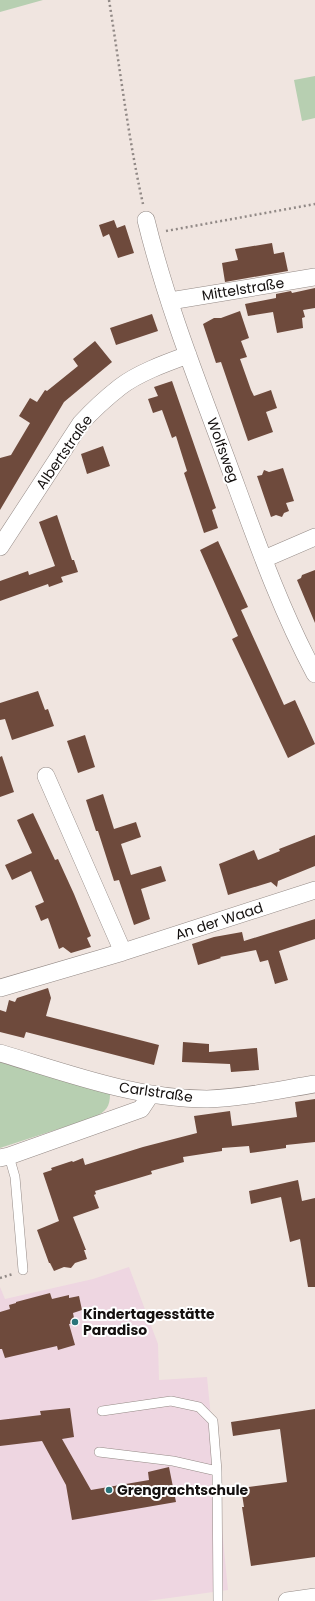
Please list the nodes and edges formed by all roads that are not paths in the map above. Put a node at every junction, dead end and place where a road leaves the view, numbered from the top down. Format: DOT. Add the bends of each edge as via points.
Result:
graph roads {
  1 [pos="148,227"];
  2 [pos="315,277"];
  3 [pos="170,301"];
  4 [pos="188,355"];
  5 [pos="315,537"];
  6 [pos="0,546"];
  7 [pos="264,559"];
  8 [pos="315,674"];
  9 [pos="46,776"];
  10 [pos="315,890"];
  11 [pos="123,952"];
  12 [pos="0,988"];
  13 [pos="0,1053"];
  14 [pos="315,1084"];
  15 [pos="151,1094"];
  16 [pos="5,1157"];
  17 [pos="23,1270"];
  18 [pos="102,1411"];
  19 [pos="99,1452"];
  20 [pos="217,1470"];
  21 [pos="315,1597"];
  22 [pos="218,1601"];
  23 [pos="288,1601"];
  1 -- 3 [label="street, Wolfsweg"];
  2 -- 3 [label="street, Mittelstraße"];
  3 -- 4 [label="street, Wolfsweg"];
  4 -- 6 [label="street, Albertstraße" via="160,365 121,386 95,408 81,423"];
  4 -- 7 [label="street, Wolfsweg"];
  5 -- 7 [label="street"];
  7 -- 8 [label="street, Wolfsweg" via="303,652"];
  9 -- 11 [label="street"];
  10 -- 11 [label="street, An der Waad"];
  11 -- 12 [label="street, An der Waad"];
  13 -- 15 [label="street, Carlstraße" via="108,1086"];
  14 -- 15 [label="street, Carlstraße" via="240,1096 179,1098"];
  15 -- 16 [label="street" via="142,1109"];
  16 -- 17 [label="lane" via="15,1177"];
  18 -- 20 [label="lane" via="171,1401 199,1407 213,1421"];
  19 -- 20 [label="lane" via="173,1460"];
  20 -- 22 [label="lane"];
  21 -- 23 [label="street"];
}
